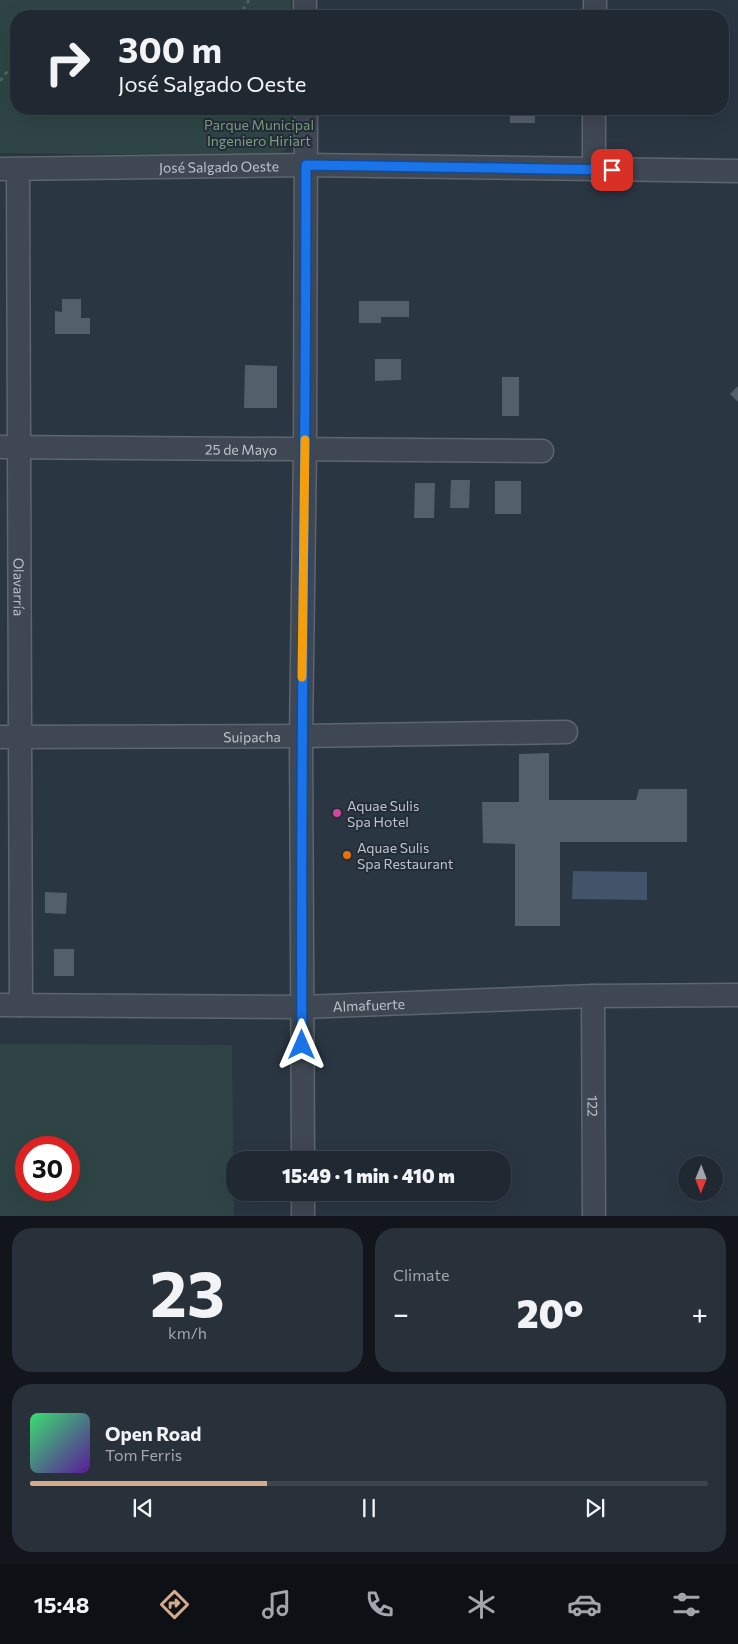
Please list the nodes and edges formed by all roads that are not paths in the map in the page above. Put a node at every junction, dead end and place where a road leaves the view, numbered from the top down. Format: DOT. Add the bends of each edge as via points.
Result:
graph roads {
  1 [pos="306,115"];
  2 [pos="594,115"];
  3 [pos="306,165"];
  4 [pos="9,169"];
  5 [pos="594,170"];
  6 [pos="738,171"];
  7 [pos="10,447"];
  8 [pos="305,450"];
  9 [pos="542,451"];
  10 [pos="566,732"];
  11 [pos="301,736"];
  12 [pos="10,737"];
  13 [pos="738,995"];
  14 [pos="593,996"];
  15 [pos="11,1005"];
  16 [pos="302,1007"];
  17 [pos="303,1151"];
  18 [pos="303,1201"];
  19 [pos="303,1216"];
  20 [pos="594,1216"];
  1 -- 3 [label="street"];
  2 -- 5 [label="street"];
  3 -- 4 [label="street, José Salgado Oeste"];
  3 -- 5 [label="street, José Salgado Oeste"];
  3 -- 8 [label="street"];
  4 -- 7 [label="street, Olavarría"];
  5 -- 6 [label="street, José Salgado Oeste"];
  7 -- 8 [label="street, 25 de Mayo"];
  7 -- 12 [label="street, Olavarría"];
  8 -- 9 [label="street, 25 de Mayo"];
  8 -- 11 [label="street"];
  10 -- 11 [label="street, Suipacha"];
  11 -- 12 [label="street, Suipacha"];
  11 -- 16 [label="street"];
  12 -- 15 [label="street, Olavarría"];
  13 -- 14 [label="street, Almafuerte"];
  14 -- 16 [label="street, Almafuerte"];
  14 -- 20 [label="street, 122"];
  15 -- 16 [label="street, Almafuerte"];
  16 -- 17 [label="street"];
  18 -- 19 [label="street"];
}
